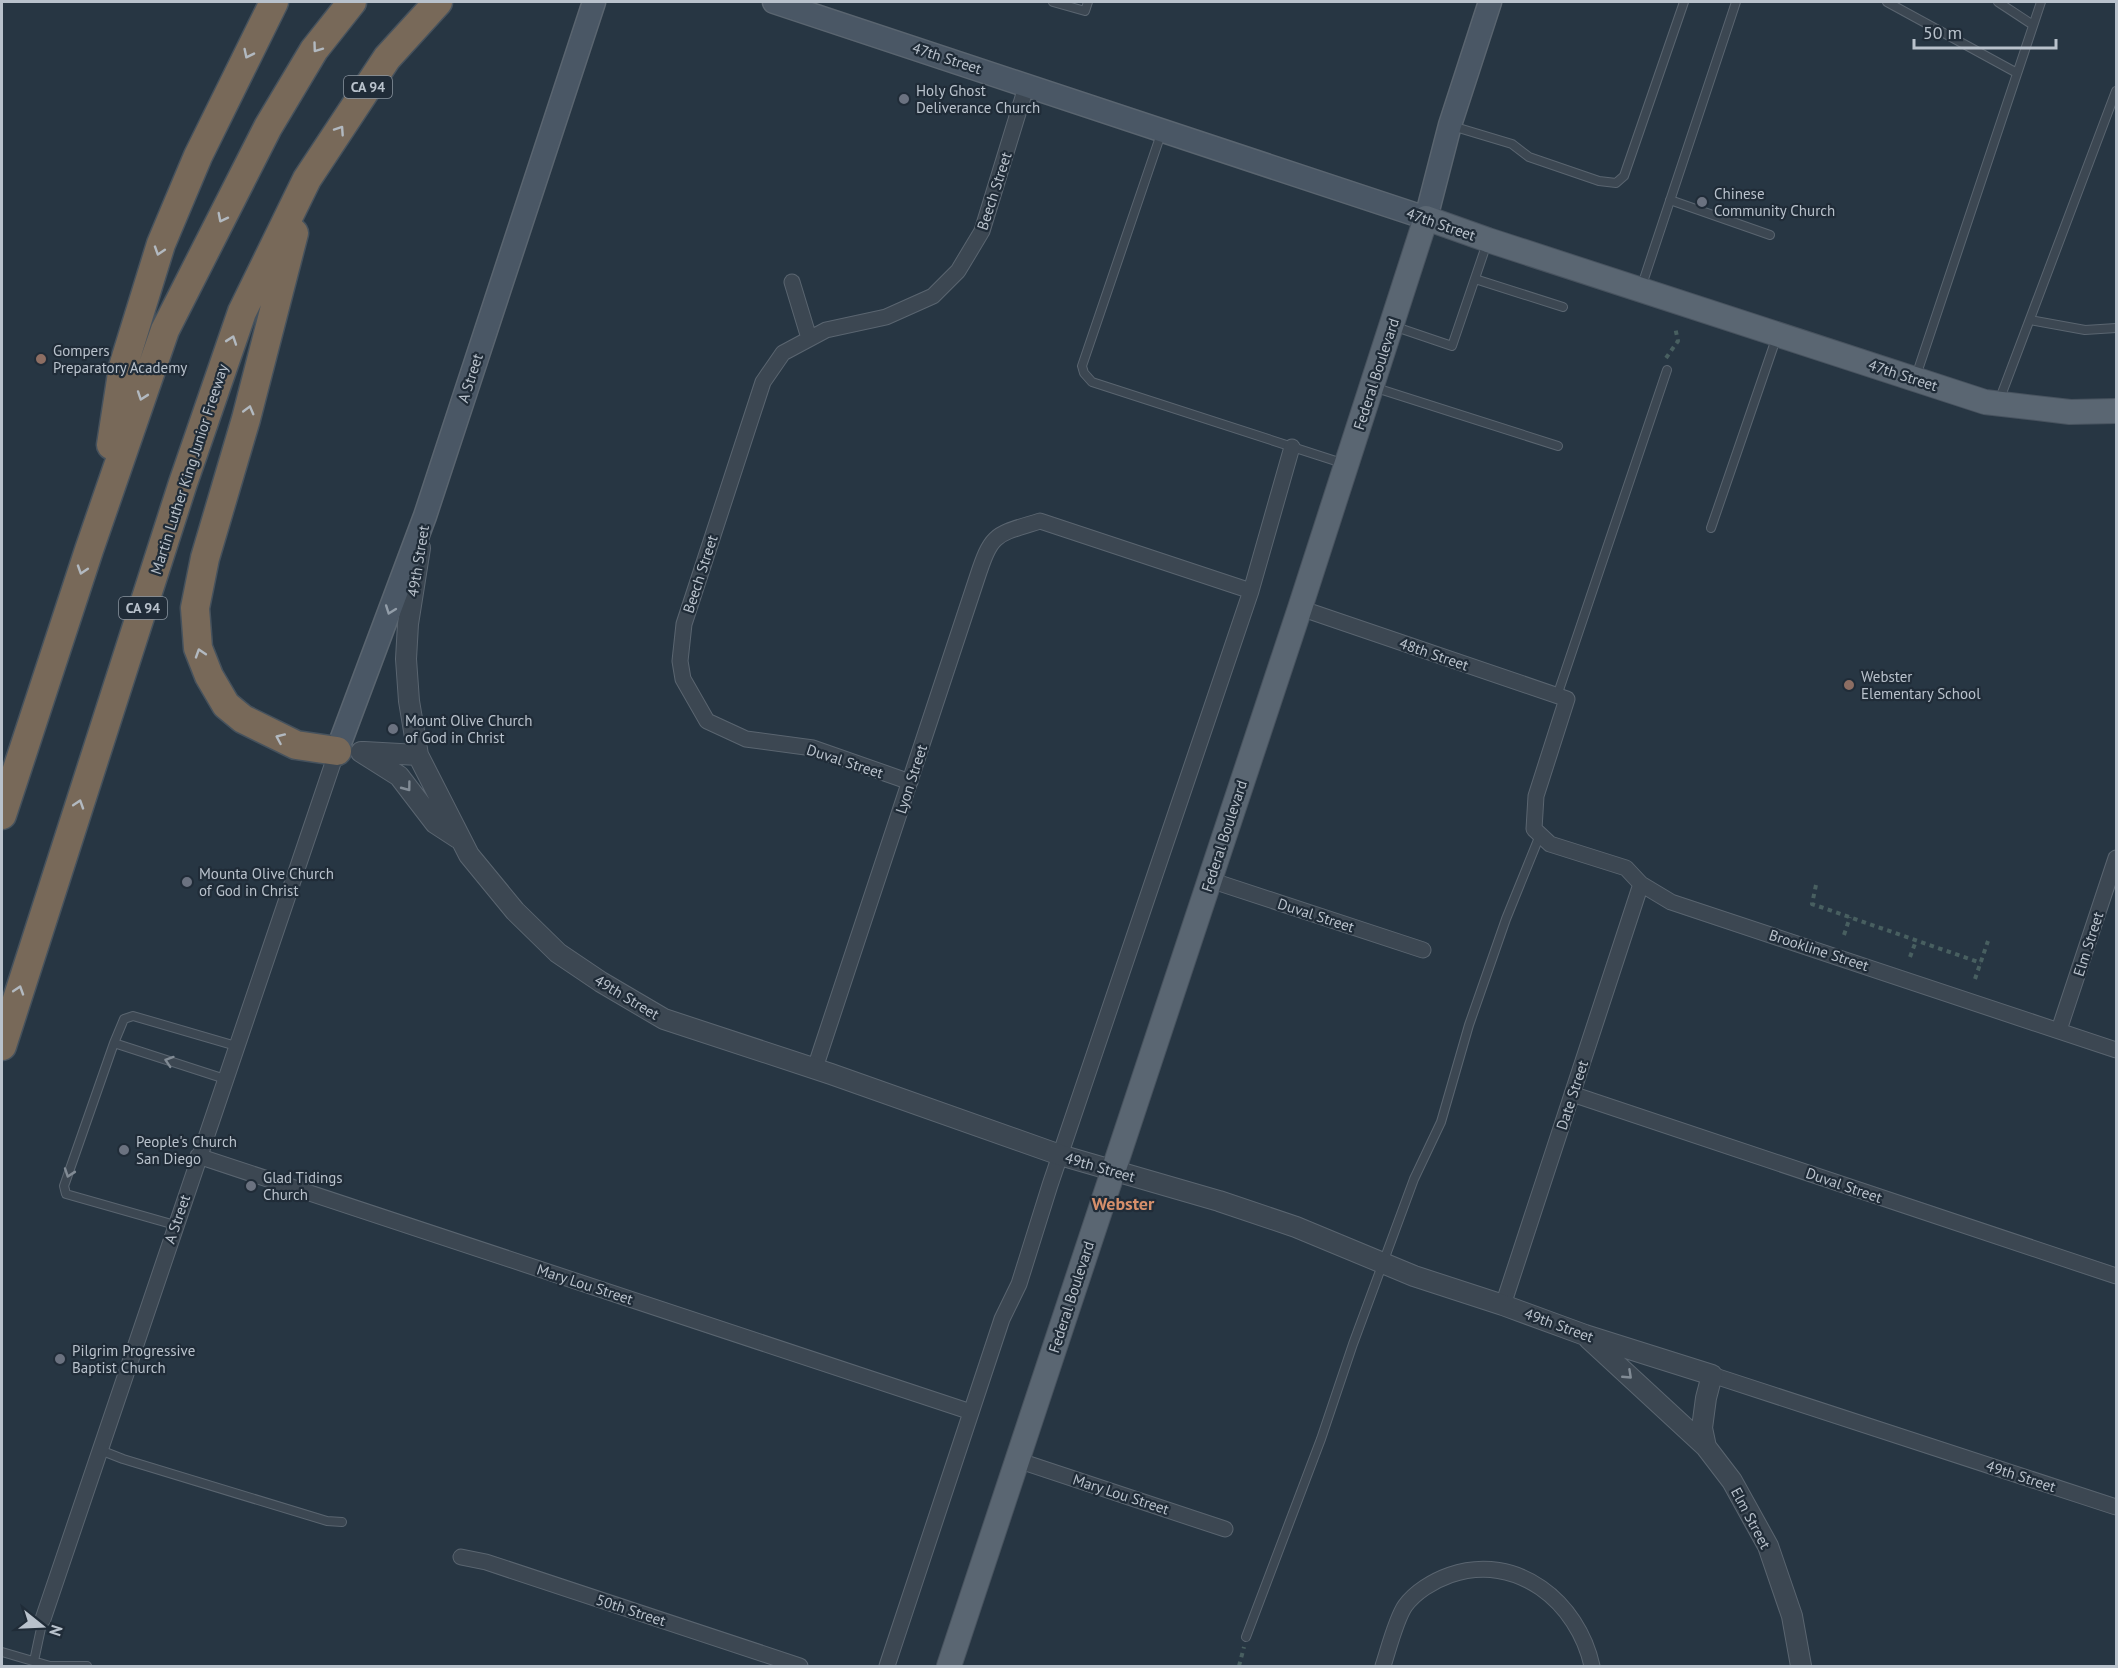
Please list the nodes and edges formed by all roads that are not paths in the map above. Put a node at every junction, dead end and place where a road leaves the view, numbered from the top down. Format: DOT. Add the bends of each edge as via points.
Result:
graph roads {
  1 [pos="274,2"];
  2 [pos="352,2"];
  3 [pos="438,2"];
  4 [pos="594,2"];
  5 [pos="774,2"];
  6 [pos="1053,2"];
  7 [pos="1088,2"];
  8 [pos="1490,2"];
  9 [pos="1684,2"];
  10 [pos="1736,2"];
  11 [pos="1887,2"];
  12 [pos="1998,2"];
  13 [pos="2041,2"];
  14 [pos="819,9"];
  15 [pos="2033,25"];
  16 [pos="2017,73"];
  17 [pos="1027,84"];
  18 [pos="2116,91"];
  19 [pos="1450,125"];
  20 [pos="1162,130"];
  21 [pos="308,178"];
  22 [pos="1670,200"];
  23 [pos="1426,218"];
  24 [pos="1770,235"];
  25 [pos="1488,240"];
  26 [pos="1475,279"];
  27 [pos="792,282"];
  28 [pos="1640,290"];
  29 [pos="1563,307"];
  30 [pos="2030,320"];
  31 [pos="1392,325"];
  32 [pos="2116,328"];
  33 [pos="1777,334"];
  34 [pos="809,338"];
  35 [pos="1667,370"];
  36 [pos="1915,379"];
  37 [pos="1372,386"];
  38 [pos="1999,403"];
  39 [pos="2116,411"];
  40 [pos="1558,446"];
  41 [pos="1292,447"];
  42 [pos="1346,465"];
  43 [pos="101,514"];
  44 [pos="425,516"];
  45 [pos="1711,528"];
  46 [pos="1251,591"];
  47 [pos="1300,608"];
  48 [pos="684,624"];
  49 [pos="1562,697"];
  50 [pos="349,751"];
  51 [pos="23,753"];
  52 [pos="418,755"];
  53 [pos="910,783"];
  54 [pos="2,802"];
  55 [pos="2,815"];
  56 [pos="1537,832"];
  57 [pos="460,840"];
  58 [pos="2116,858"];
  59 [pos="1210,880"];
  60 [pos="1641,884"];
  61 [pos="1423,950"];
  62 [pos="2059,1030"];
  63 [pos="114,1043"];
  64 [pos="2,1046"];
  65 [pos="236,1046"];
  66 [pos="2116,1050"];
  67 [pos="815,1068"];
  68 [pos="225,1079"];
  69 [pos="1572,1094"];
  70 [pos="1060,1155"];
  71 [pos="198,1156"];
  72 [pos="1113,1170"];
  73 [pos="175,1225"];
  74 [pos="1384,1263"];
  75 [pos="2116,1276"];
  76 [pos="1503,1305"];
  77 [pos="1584,1335"];
  78 [pos="1712,1375"];
  79 [pos="971,1412"];
  80 [pos="1706,1447"];
  81 [pos="100,1450"];
  82 [pos="1017,1460"];
  83 [pos="2116,1507"];
  84 [pos="342,1522"];
  85 [pos="1225,1529"];
  86 [pos="461,1557"];
  87 [pos="43,1619"];
  88 [pos="1246,1637"];
  89 [pos="2,1652"];
  90 [pos="34,1661"];
  91 [pos="87,1666"];
  92 [pos="800,1666"];
  93 [pos="886,1666"];
  94 [pos="949,1666"];
  95 [pos="1383,1666"];
  96 [pos="1592,1666"];
  97 [pos="1801,1666"];
  1 -- 43 [label="highway, one-way" via="198,156 161,244 123,367"];
  2 -- 43 [label="highway, one-way" via="314,50 268,126 165,330"];
  21 -- 3 [label="highway, Martin Luther King Junior Freeway / CA 94, one-way" via="387,58"];
  4 -- 44 [label="main road, A Street"];
  5 -- 14 [label="main road, 47th Street"];
  6 -- 7 [label="lane" via="1084,11"];
  8 -- 19 [label="main road, Federal Boulevard"];
  9 -- 19 [label="lane" via="1624,176 1616,183 1529,157 1512,144"];
  10 -- 22 [label="lane"];
  11 -- 16 [label="lane"];
  12 -- 15 [label="lane"];
  13 -- 15 [label="lane"];
  14 -- 17 [label="main road, 47th Street"];
  15 -- 16 [label="lane"];
  16 -- 36 [label="lane"];
  17 -- 20 [label="main road, 47th Street"];
  17 -- 34 [label="street, Beech Street" via="982,231 958,271 933,296 886,317 826,330"];
  18 -- 30 [label="lane"];
  19 -- 23 [label="main road, Federal Boulevard"];
  20 -- 23 [label="main road, 47th Street"];
  20 -- 41 [label="lane" via="1082,366 1084,373 1092,382"];
  50 -- 21 [label="highway, one-way" via="296,745 243,719 226,705 198,648 195,608 205,558 246,419"];
  64 -- 21 [label="highway, Martin Luther King Junior Freeway / CA 94, one-way" via="242,312"];
  22 -- 24 [label="lane"];
  22 -- 28 [label="lane"];
  23 -- 25 [label="main road, 47th Street"];
  23 -- 31 [label="main road, Federal Boulevard"];
  25 -- 26 [label="lane"];
  25 -- 28 [label="main road, 47th Street"];
  26 -- 29 [label="lane"];
  26 -- 31 [label="lane" via="1452,346"];
  27 -- 34 [label="street"];
  28 -- 33 [label="main road, 47th Street"];
  30 -- 32 [label="lane" via="2085,330"];
  30 -- 38 [label="lane"];
  31 -- 37 [label="main road, Federal Boulevard"];
  33 -- 36 [label="main road, 47th Street"];
  33 -- 45 [label="lane"];
  34 -- 48 [label="street, Beech Street" via="783,353 763,382"];
  35 -- 49 [label="lane"];
  36 -- 38 [label="main road, 47th Street"];
  37 -- 40 [label="lane"];
  37 -- 42 [label="main road, Federal Boulevard"];
  38 -- 39 [label="main road, 47th Street" via="2070,412"];
  41 -- 42 [label="lane"];
  41 -- 46 [label="street"];
  42 -- 47 [label="main road, Federal Boulevard"];
  43 -- 51 [label="highway, one-way"];
  44 -- 50 [label="main road, A Street, one-way"];
  44 -- 52 [label="street, 49th Street" via="406,659"];
  46 -- 53 [label="street, Lyon Street" via="1040,521 1008,531 994,539 986,552"];
  46 -- 70 [label="street"];
  47 -- 49 [label="street, 48th Street"];
  47 -- 59 [label="main road, Federal Boulevard"];
  48 -- 53 [label="street, Duval Street" via="680,661 683,679 707,722 746,739 813,748"];
  49 -- 56 [label="street" via="1536,796"];
  50 -- 52 [label="street"];
  50 -- 57 [label="street, one-way" via="399,776 435,823"];
  50 -- 65 [label="street, A Street"];
  51 -- 54 [label="highway"];
  51 -- 55 [label="highway"];
  52 -- 57 [label="street, 49th Street"];
  53 -- 67 [label="street, Lyon Street"];
  56 -- 60 [label="street, Brookline Street" via="1550,844 1626,868"];
  56 -- 74 [label="lane" via="1476,1004 1441,1122 1414,1179"];
  57 -- 67 [label="street, 49th Street" via="515,911 558,953 601,982 664,1019"];
  58 -- 62 [label="street, Elm Street"];
  59 -- 61 [label="street, Duval Street"];
  59 -- 72 [label="main road, Federal Boulevard"];
  60 -- 62 [label="street, Brookline Street" via="1671,902"];
  60 -- 69 [label="street, Date Street"];
  62 -- 66 [label="street, Brookline Street"];
  63 -- 65 [label="lane" via="124,1019 133,1016"];
  68 -- 63 [label="lane, one-way"];
  63 -- 73 [label="lane, one-way" via="64,1186 66,1194"];
  65 -- 68 [label="street, A Street"];
  67 -- 70 [label="street, 49th Street"];
  68 -- 71 [label="street, A Street"];
  69 -- 75 [label="street, Duval Street"];
  69 -- 76 [label="street, Date Street"];
  70 -- 72 [label="street, 49th Street"];
  70 -- 79 [label="street" via="1019,1284 1002,1319"];
  71 -- 73 [label="street, A Street"];
  71 -- 79 [label="street, Mary Lou Street"];
  72 -- 74 [label="street, 49th Street" via="1265,1216"];
  72 -- 82 [label="main road, Federal Boulevard"];
  73 -- 81 [label="street, A Street"];
  74 -- 76 [label="street, 49th Street"];
  74 -- 88 [label="lane"];
  76 -- 77 [label="street, 49th Street"];
  77 -- 78 [label="street, 49th Street"];
  77 -- 80 [label="street, Elm Street, one-way"];
  78 -- 80 [label="street" via="1702,1428"];
  78 -- 83 [label="street, 49th Street"];
  79 -- 93 [label="street"];
  80 -- 97 [label="street, Elm Street" via="1732,1481 1768,1546 1792,1617"];
  81 -- 84 [label="lane" via="327,1521"];
  81 -- 87 [label="street, A Street"];
  82 -- 85 [label="street, Mary Lou Street"];
  82 -- 94 [label="main road, Federal Boulevard"];
  86 -- 92 [label="street, 50th Street"];
  87 -- 90 [label="lane"];
  89 -- 90 [label="lane"];
  90 -- 91 [label="lane" via="50,1666"];
  95 -- 96 [label="street" via="1404,1607 1428,1586 1471,1570 1498,1570 1522,1577 1548,1592 1575,1623"];
}
